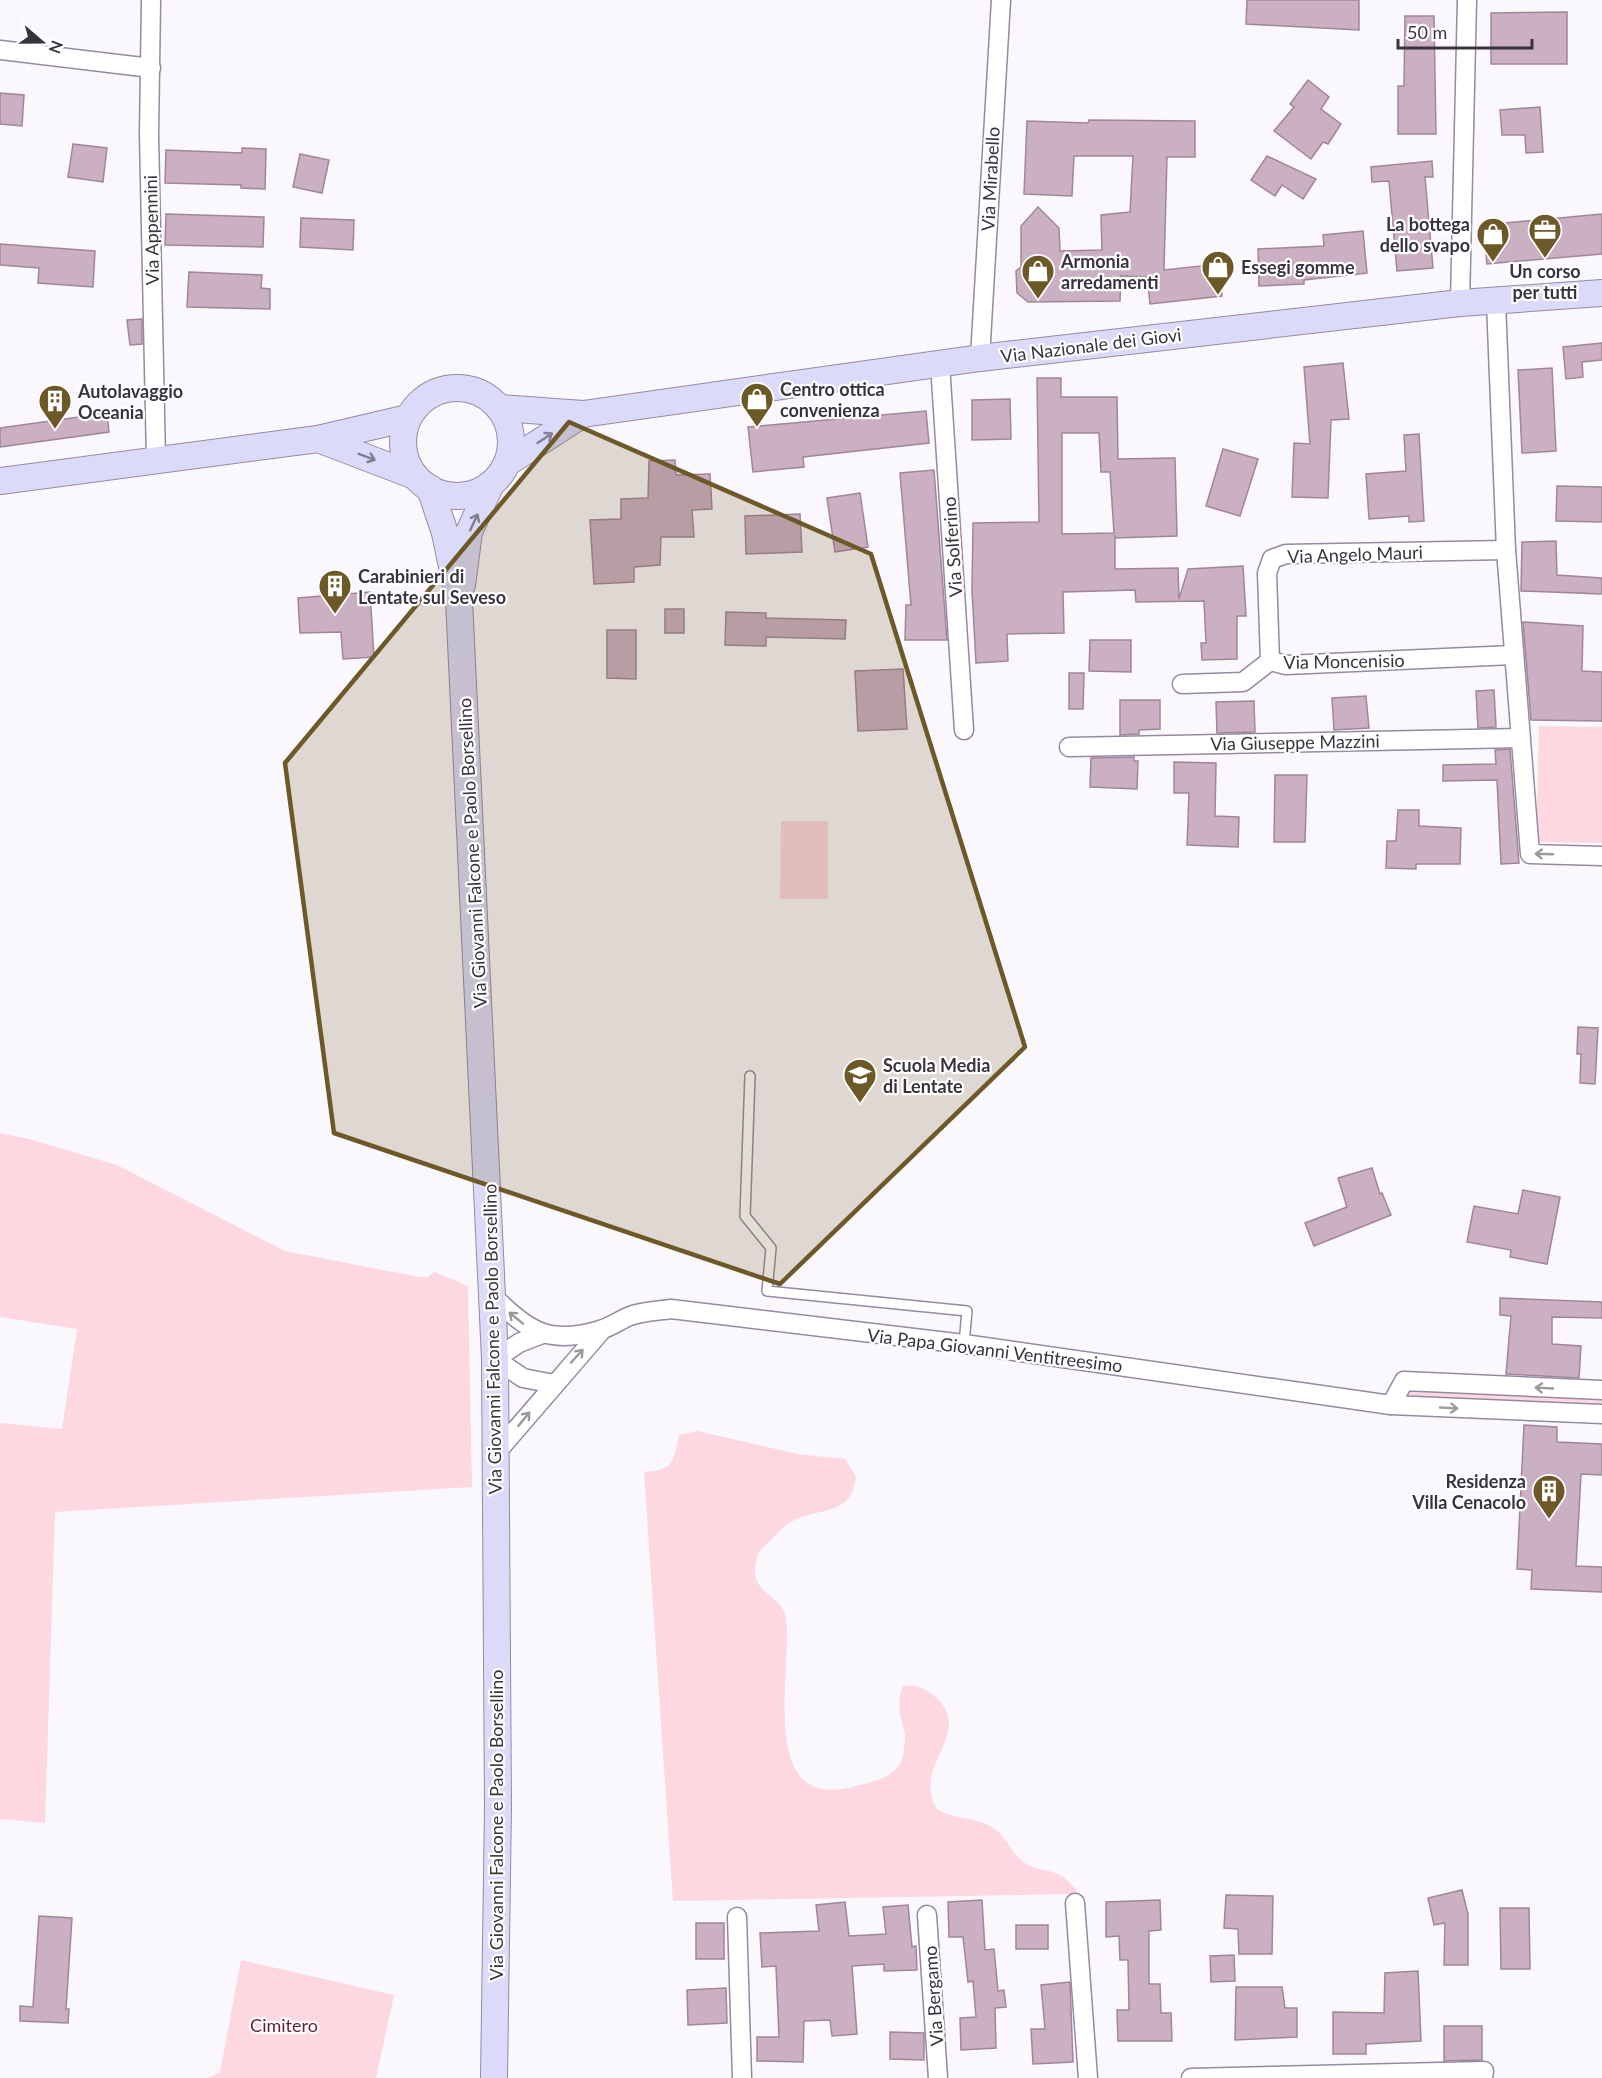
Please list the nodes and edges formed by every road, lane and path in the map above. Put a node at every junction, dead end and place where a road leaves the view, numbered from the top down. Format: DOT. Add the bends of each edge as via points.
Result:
graph roads {
  1 [pos="151,0"];
  2 [pos="1000,0"];
  3 [pos="1467,0"];
  4 [pos="0,50"];
  5 [pos="151,68"];
  6 [pos="1602,292"];
  7 [pos="1496,302"];
  8 [pos="1460,303"];
  9 [pos="980,358"];
  10 [pos="940,364"];
  11 [pos="500,408"];
  12 [pos="583,414"];
  13 [pos="408,418"];
  14 [pos="318,439"];
  15 [pos="156,460"];
  16 [pos="507,463"];
  17 [pos="0,481"];
  18 [pos="422,482"];
  19 [pos="491,484"];
  20 [pos="1506,550"];
  21 [pos="459,600"];
  22 [pos="1513,655"];
  23 [pos="1270,661"];
  24 [pos="1182,684"];
  25 [pos="964,730"];
  26 [pos="1520,738"];
  27 [pos="1069,747"];
  28 [pos="1602,856"];
  29 [pos="750,1076"];
  30 [pos="493,1296"];
  31 [pos="602,1330"];
  32 [pos="542,1334"];
  33 [pos="964,1344"];
  34 [pos="495,1359"];
  35 [pos="554,1384"];
  36 [pos="1602,1390"];
  37 [pos="1391,1405"];
  38 [pos="1602,1414"];
  39 [pos="495,1454"];
  40 [pos="1075,1903"];
  41 [pos="927,1915"];
  42 [pos="737,1917"];
  43 [pos="1484,2075"];
  44 [pos="494,2078"];
  45 [pos="741,2078"];
  46 [pos="938,2078"];
  47 [pos="1088,2078"];
  48 [pos="1191,2078"];
  1 -- 5 [label="street, Via Appennini"];
  2 -- 9 [label="street, Via Mirabello"];
  3 -- 8 [label="street"];
  4 -- 5 [label="street"];
  5 -- 15 [label="street, Via Appennini"];
  6 -- 7 [label="main road, Via Nazionale dei Giovi"];
  7 -- 8 [label="main road, Via Nazionale dei Giovi"];
  7 -- 20 [label="street"];
  8 -- 9 [label="main road, Via Nazionale dei Giovi"];
  9 -- 10 [label="main road, Via Nazionale dei Giovi"];
  10 -- 12 [label="main road, Via Nazionale dei Giovi"];
  10 -- 25 [label="street, Via Solferino"];
  11 -- 12 [label="main road, Via Nazionale dei Giovi"];
  11 -- 13 [label="main road" via="481,393 454,388 426,398"];
  11 -- 16 [label="main road" via="511,434"];
  16 -- 12 [label="main road, Via Nazionale dei Giovi, one-way"];
  13 -- 14 [label="main road"];
  13 -- 18 [label="main road" via="403,446 409,466"];
  14 -- 15 [label="main road"];
  14 -- 18 [label="main road, one-way"];
  15 -- 17 [label="main road"];
  16 -- 19 [label="main road"];
  18 -- 19 [label="main road" via="460,496"];
  18 -- 21 [label="main road" via="445,533"];
  21 -- 19 [label="main road, one-way" via="469,532"];
  20 -- 22 [label="street"];
  20 -- 23 [label="street, Via Angelo Mauri" via="1286,554 1272,559 1267,573"];
  21 -- 30 [label="main road, Via Giovanni Falcone e Paolo Borsellino"];
  22 -- 23 [label="street, Via Moncenisio" via="1286,665"];
  22 -- 26 [label="street"];
  23 -- 24 [label="street, Via Moncenisio" via="1243,682"];
  26 -- 27 [label="street, Via Giuseppe Mazzini"];
  28 -- 26 [label="street, one-way" via="1530,854"];
  29 -- 33 [label="lane" via="745,1216 771,1248 767,1291 967,1311"];
  32 -- 30 [label="street, Via Papa Giovanni Ventitreesimo, one-way" via="516,1319"];
  30 -- 34 [label="main road, Via Giovanni Falcone e Paolo Borsellino"];
  31 -- 32 [label="street, Via Papa Giovanni Ventitreesimo" via="565,1338"];
  31 -- 33 [label="street, Via Papa Giovanni Ventitreesimo" via="632,1315 671,1309"];
  35 -- 31 [label="street, Via Papa Giovanni Ventitreesimo, one-way"];
  32 -- 34 [label="street, Via Papa Giovanni Ventitreesimo"];
  33 -- 37 [label="street, Via Papa Giovanni Ventitreesimo"];
  34 -- 35 [label="street" via="523,1378"];
  34 -- 39 [label="main road, Via Giovanni Falcone e Paolo Borsellino"];
  39 -- 35 [label="street, Via Papa Giovanni Ventitreesimo, one-way"];
  36 -- 37 [label="street, one-way" via="1404,1381"];
  37 -- 38 [label="street, Via Papa Giovanni Ventitreesimo, one-way"];
  39 -- 44 [label="main road, Via Giovanni Falcone e Paolo Borsellino" via="498,1807"];
  40 -- 47 [label="street"];
  41 -- 46 [label="street, Via Bergamo"];
  42 -- 45 [label="street"];
  43 -- 48 [label="street"];
}
